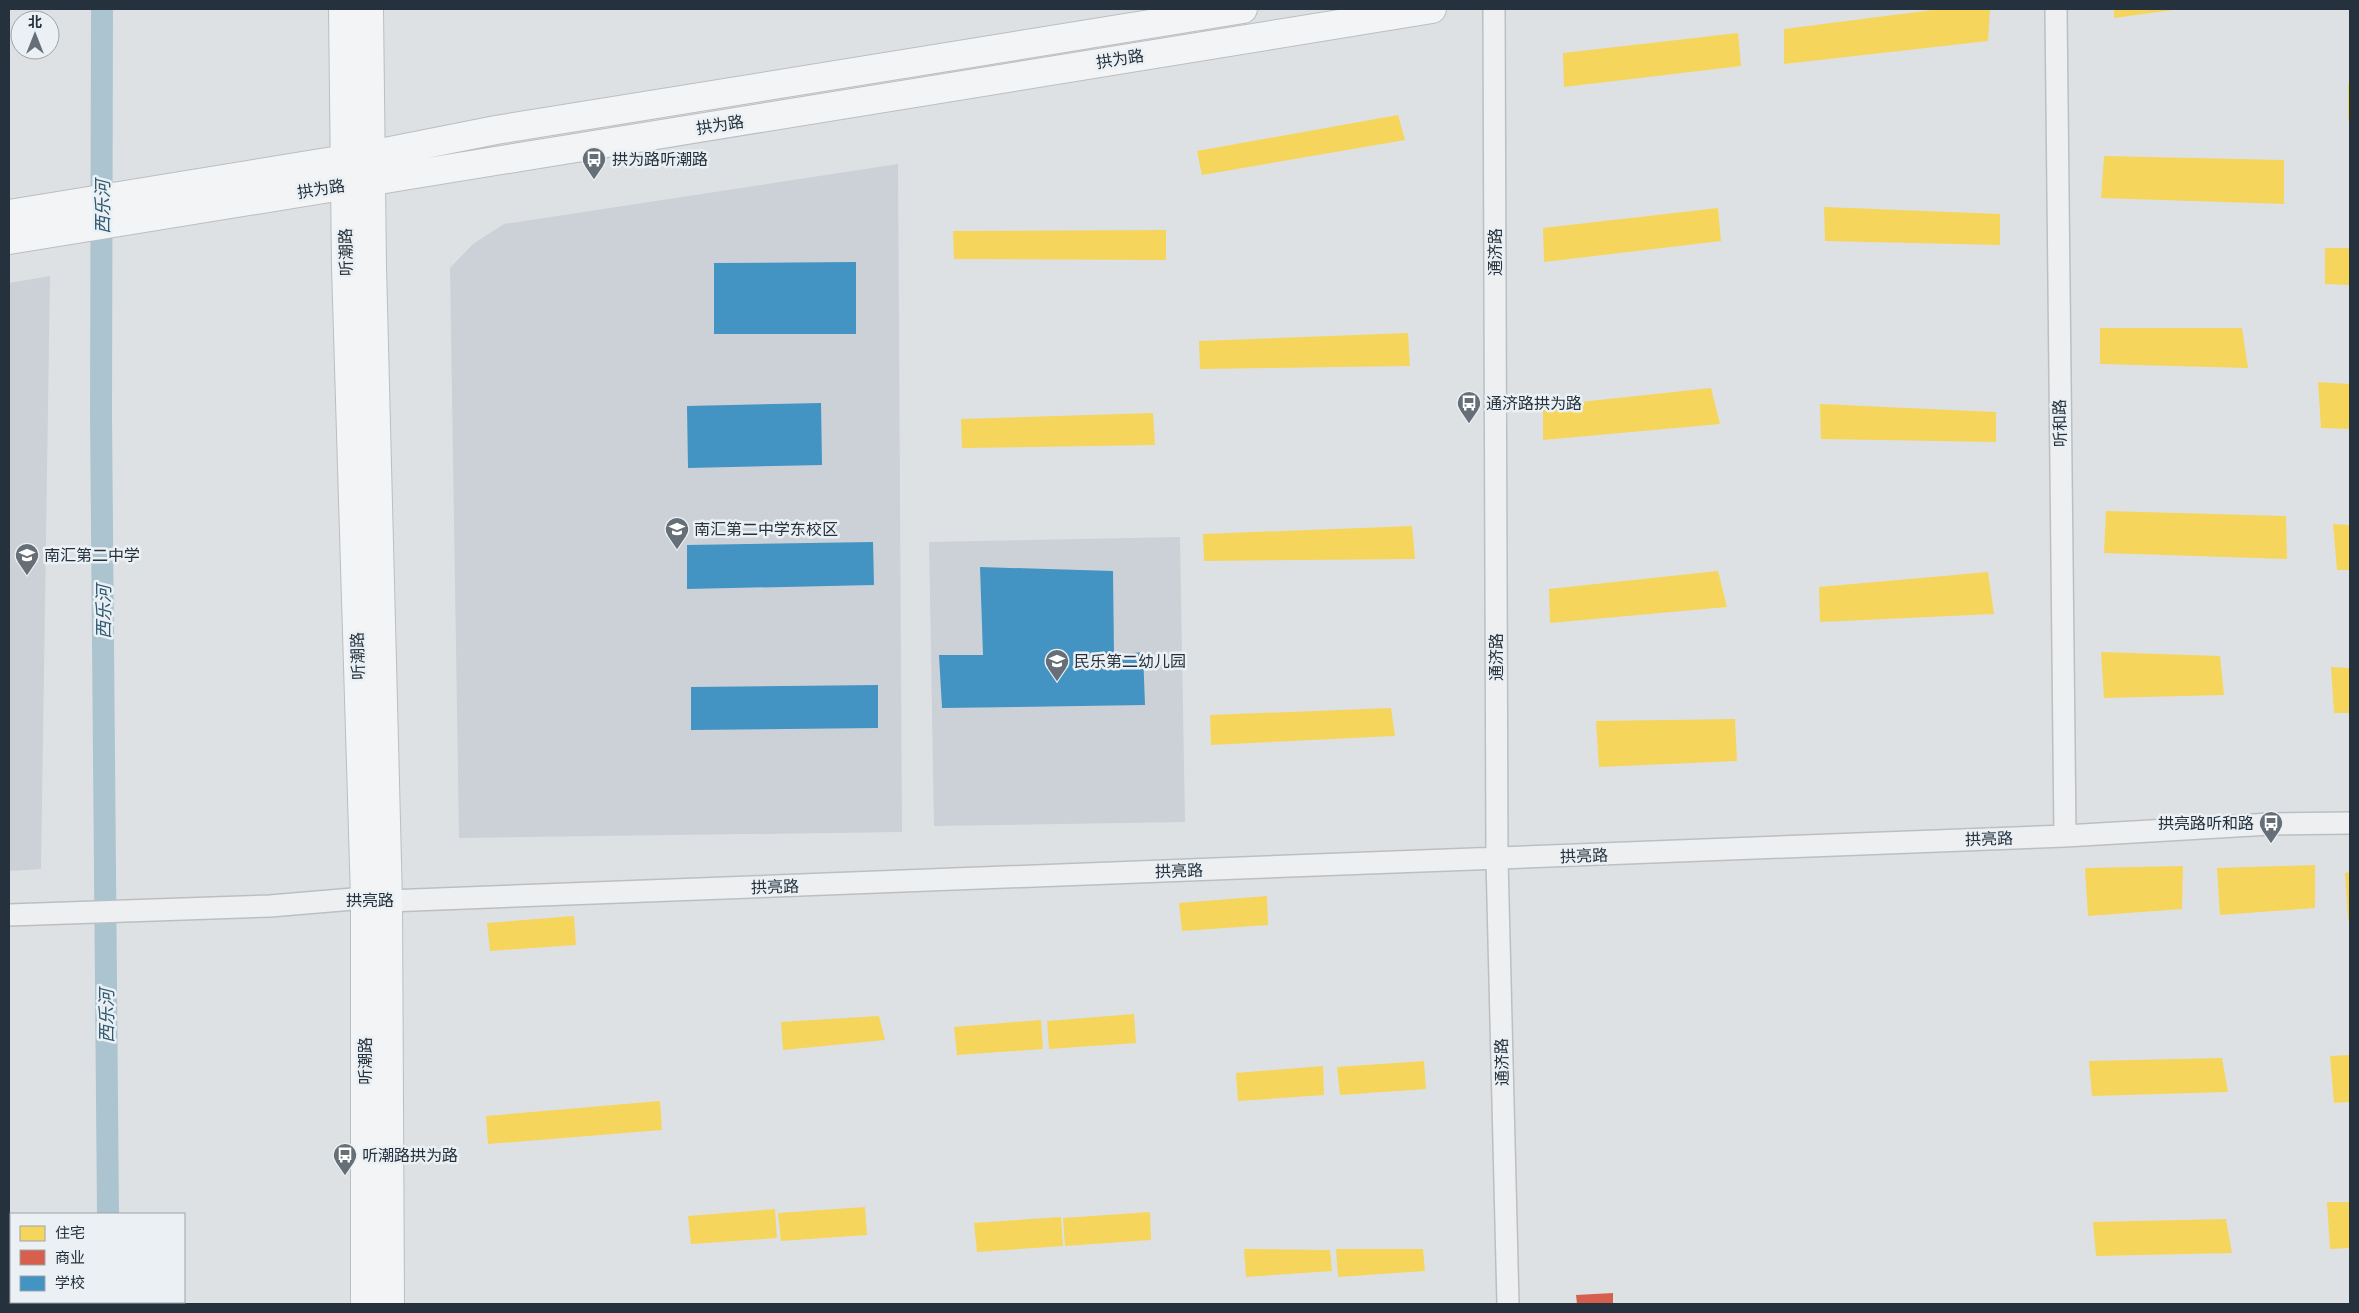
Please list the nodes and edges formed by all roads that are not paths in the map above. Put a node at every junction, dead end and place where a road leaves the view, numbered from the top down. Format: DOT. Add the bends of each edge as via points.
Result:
graph roads {
  1 [pos="343,9"];
  2 [pos="368,9"];
  3 [pos="1242,9"];
  4 [pos="1432,9"];
  5 [pos="1494,9"];
  6 [pos="2056,9"];
  7 [pos="358,170"];
  8 [pos="9,214"];
  9 [pos="51,220"];
  10 [pos="9,240"];
  11 [pos="2350,823"];
  12 [pos="2065,836"];
  13 [pos="1497,859"];
  14 [pos="376,900"];
  15 [pos="9,915"];
  16 [pos="366,1304"];
  17 [pos="390,1304"];
  18 [pos="1508,1304"];
  1 -- 7 [label="main road, 听潮路"];
  2 -- 7 [label="main road, 听潮路"];
  3 -- 7 [label="main road, 拱为路" via="496,130"];
  4 -- 7 [label="main road, 拱为路"];
  5 -- 13 [label="street, 通济路"];
  6 -- 12 [label="street, 听和路"];
  7 -- 9 [label="main road, 拱为路"];
  7 -- 14 [label="main road, 听潮路"];
  8 -- 9 [label="main road, 拱为路"];
  9 -- 10 [label="main road, 拱为路"];
  11 -- 12 [label="street, 拱亮路" via="2270,824"];
  12 -- 13 [label="street, 拱亮路"];
  13 -- 14 [label="street, 拱亮路"];
  13 -- 18 [label="street, 通济路"];
  14 -- 15 [label="street, 拱亮路"];
  14 -- 16 [label="main road, 听潮路"];
  14 -- 17 [label="main road, 听潮路"];
}
